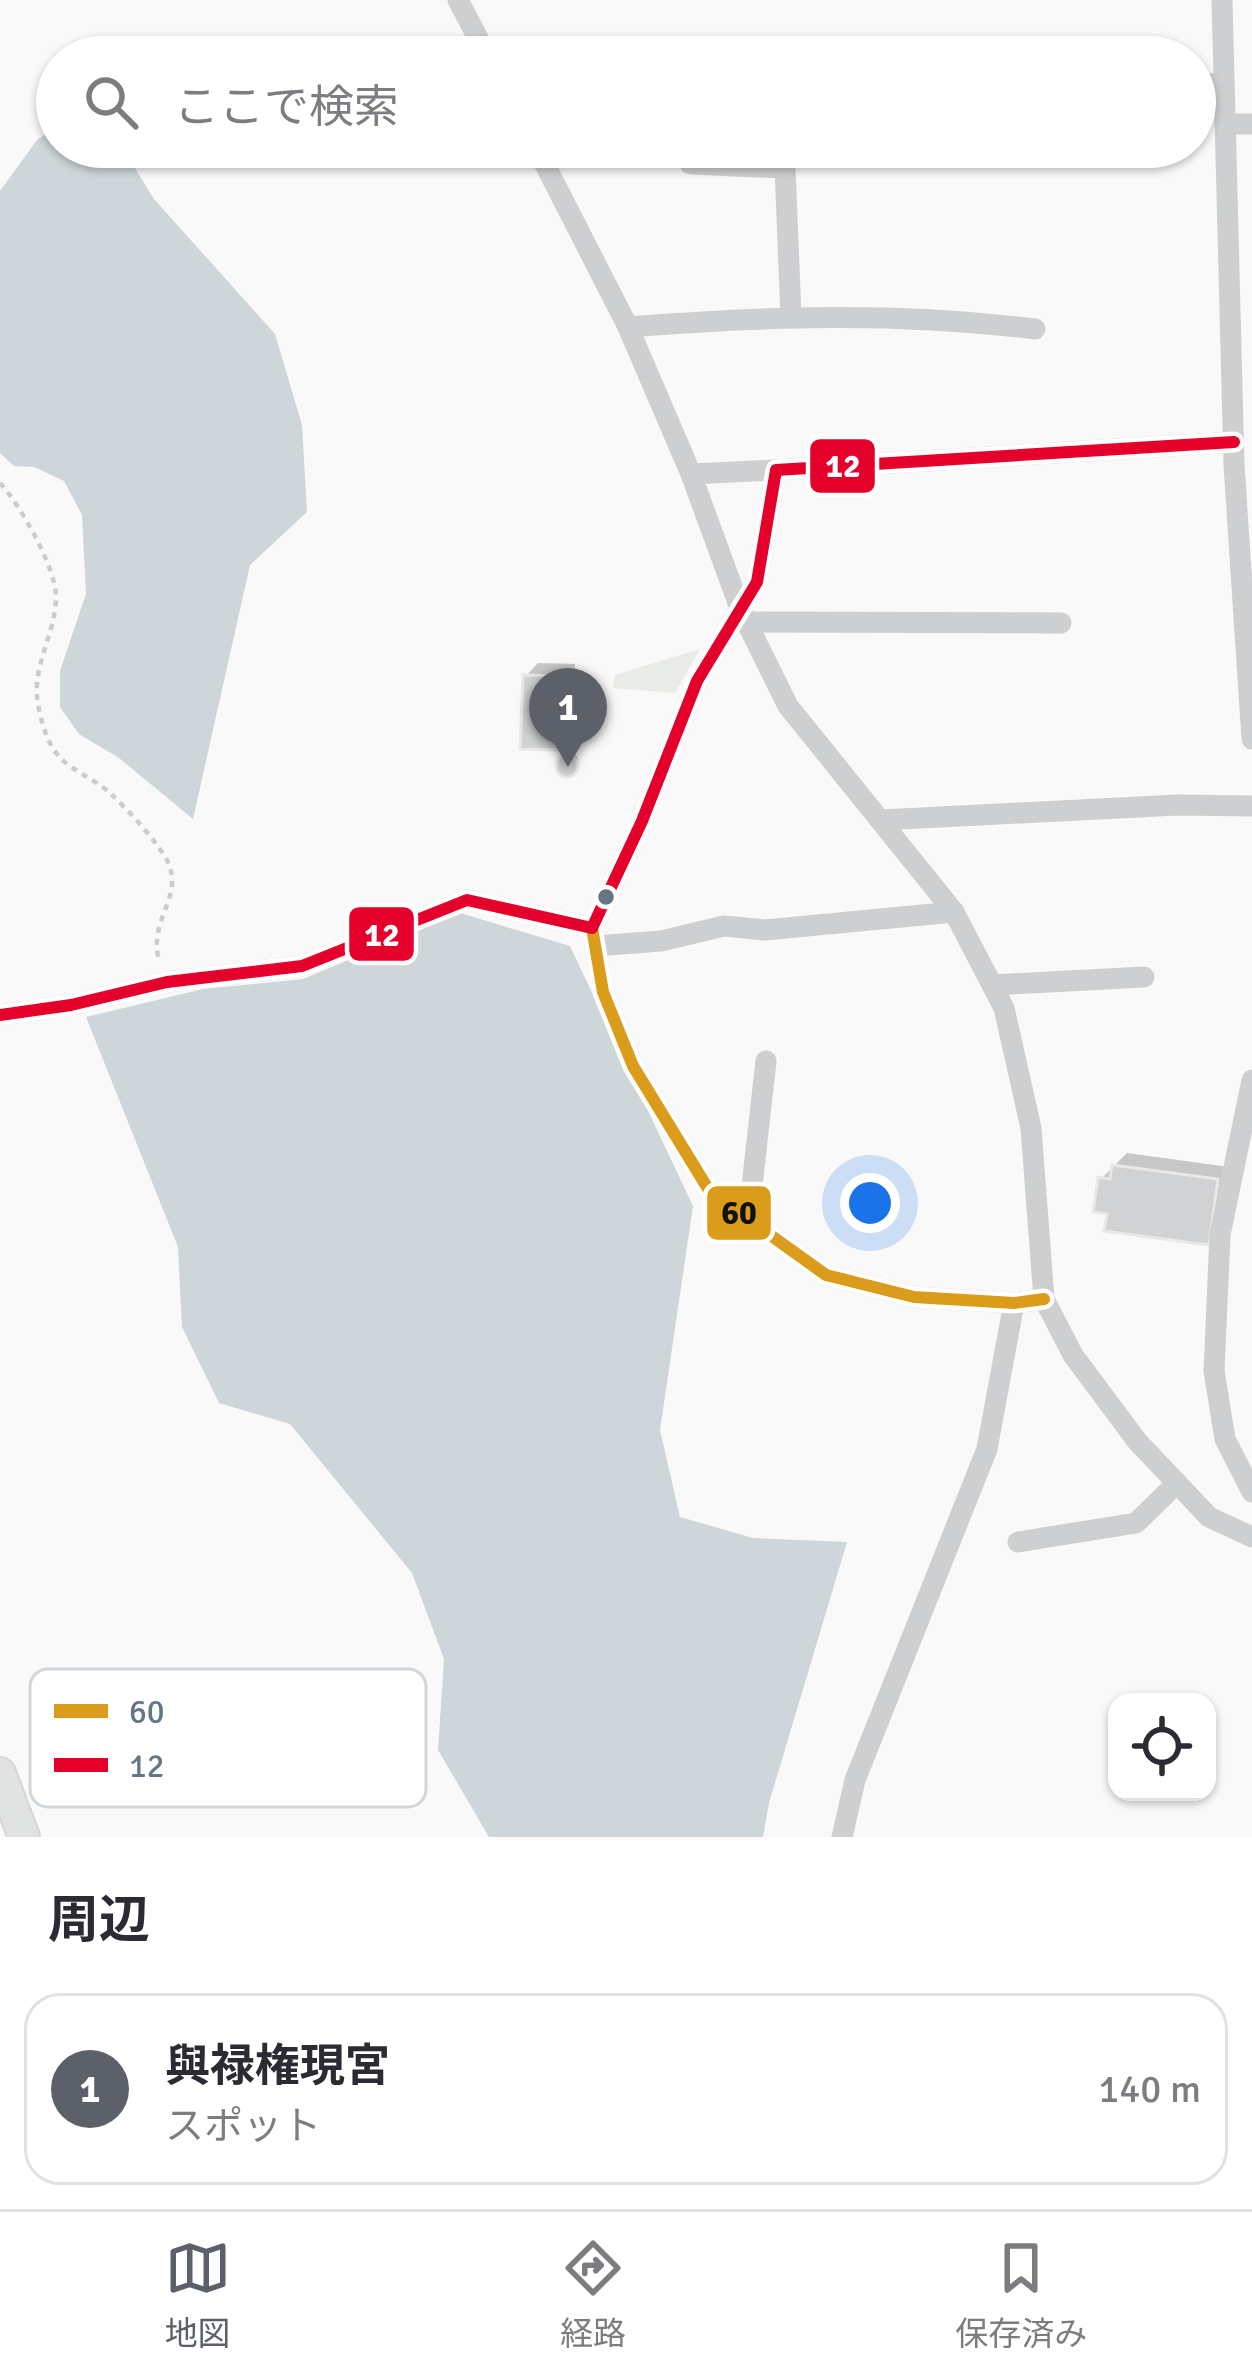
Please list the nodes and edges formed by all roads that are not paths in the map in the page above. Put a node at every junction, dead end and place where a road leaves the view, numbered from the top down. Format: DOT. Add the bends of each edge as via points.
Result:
graph roads {
  1 [pos="458,0"];
  2 [pos="1222,0"];
  3 [pos="477,36"];
  4 [pos="1224,83"];
  5 [pos="1216,84"];
  6 [pos="1225,124"];
  7 [pos="1252,124"];
  8 [pos="547,168"];
  9 [pos="785,168"];
  10 [pos="791,316"];
  11 [pos="628,327"];
  12 [pos="1034,329"];
  13 [pos="1240,458"];
  14 [pos="776,470"];
  15 [pos="691,474"];
  16 [pos="744,616"];
  17 [pos="1060,623"];
  18 [pos="1252,739"];
  19 [pos="1252,806"];
  20 [pos="881,820"];
  21 [pos="954,912"];
  22 [pos="594,937"];
  23 [pos="1144,976"];
  24 [pos="992,986"];
  25 [pos="0,1015"];
  26 [pos="766,1061"];
  27 [pos="1252,1080"];
  28 [pos="748,1222"];
  29 [pos="1044,1299"];
  30 [pos="1014,1303"];
  31 [pos="1177,1483"];
  32 [pos="1252,1492"];
  33 [pos="1252,1537"];
  34 [pos="1018,1542"];
  35 [pos="0,1773"];
  36 [pos="24,1837"];
  37 [pos="842,1837"];
  1 -- 3 [label="street"];
  2 -- 4 [label="street"];
  4 -- 5 [label="street"];
  4 -- 6 [label="street"];
  6 -- 7 [label="street"];
  6 -- 13 [label="street"];
  8 -- 11 [label="street"];
  9 -- 10 [label="street"];
  10 -- 11 [label="street"];
  10 -- 12 [label="street"];
  11 -- 15 [label="street"];
  13 -- 14 [label="street"];
  13 -- 18 [label="street"];
  14 -- 15 [label="street"];
  14 -- 16 [label="street"];
  15 -- 16 [label="street"];
  16 -- 17 [label="street"];
  16 -- 20 [label="street" via="788,706"];
  16 -- 22 [label="street" via="697,681"];
  19 -- 20 [label="street"];
  20 -- 21 [label="street"];
  21 -- 22 [label="street" via="765,930 724,926 661,941"];
  21 -- 24 [label="street"];
  22 -- 25 [label="street" via="467,900 302,966"];
  22 -- 28 [label="street" via="603,992 633,1066 710,1192"];
  23 -- 24 [label="street"];
  24 -- 29 [label="street" via="1031,1128"];
  26 -- 28 [label="street"];
  27 -- 32 [label="street" via="1220,1235 1214,1371 1225,1439"];
  28 -- 30 [label="street" via="826,1275 914,1297"];
  29 -- 30 [label="street"];
  29 -- 31 [label="street" via="1073,1355"];
  30 -- 37 [label="street" via="987,1449 869,1741"];
  31 -- 33 [label="street" via="1209,1517"];
  31 -- 34 [label="street" via="1136,1523"];
  35 -- 36 [label="street"];
}
